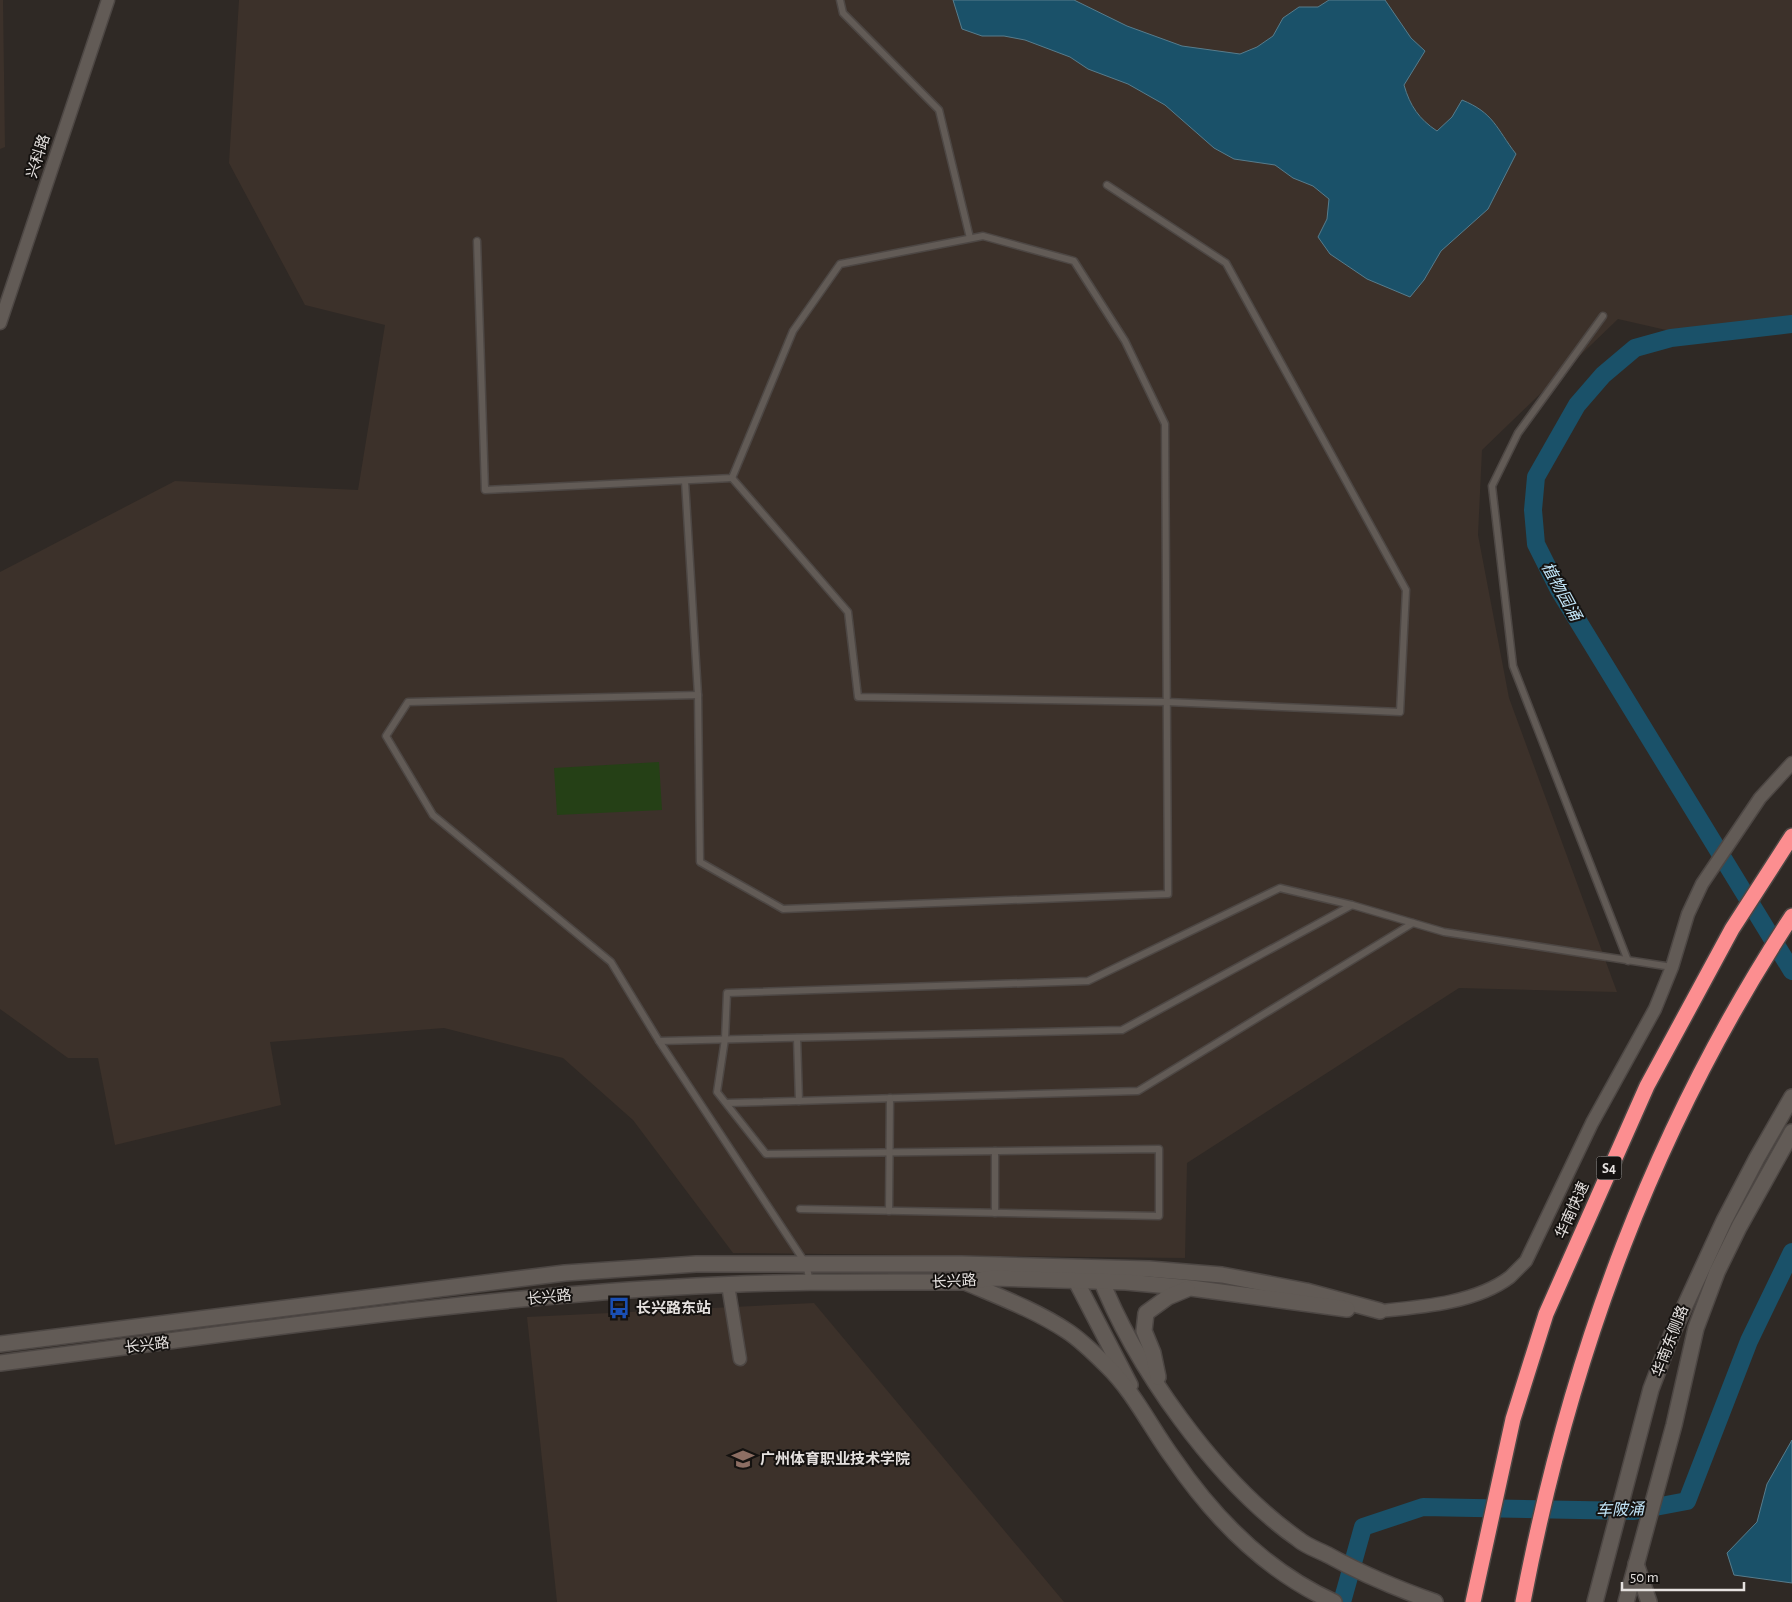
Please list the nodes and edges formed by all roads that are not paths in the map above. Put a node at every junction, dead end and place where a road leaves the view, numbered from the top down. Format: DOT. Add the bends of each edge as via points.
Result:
graph roads {
  1 [pos="108,0"];
  2 [pos="840,0"];
  3 [pos="1107,185"];
  4 [pos="970,238"];
  5 [pos="477,240"];
  6 [pos="1603,316"];
  7 [pos="0,323"];
  8 [pos="732,478"];
  9 [pos="685,481"];
  10 [pos="698,695"];
  11 [pos="1166,702"];
  12 [pos="1792,763"];
  13 [pos="1792,836"];
  14 [pos="1352,905"];
  15 [pos="1792,916"];
  16 [pos="1413,924"];
  17 [pos="1628,961"];
  18 [pos="1672,967"];
  19 [pos="797,1038"];
  20 [pos="725,1039"];
  21 [pos="659,1040"];
  22 [pos="890,1098"];
  23 [pos="1791,1099"];
  24 [pos="799,1101"];
  25 [pos="726,1103"];
  26 [pos="1792,1132"];
  27 [pos="995,1151"];
  28 [pos="889,1152"];
  29 [pos="800,1210"];
  30 [pos="889,1211"];
  31 [pos="995,1213"];
  32 [pos="806,1264"];
  33 [pos="1075,1274"];
  34 [pos="1099,1274"];
  35 [pos="963,1282"];
  36 [pos="810,1283"];
  37 [pos="728,1285"];
  38 [pos="1191,1288"];
  39 [pos="1380,1311"];
  40 [pos="0,1344"];
  41 [pos="740,1359"];
  42 [pos="0,1363"];
  43 [pos="1160,1388"];
  44 [pos="1142,1412"];
  45 [pos="1636,1564"];
  46 [pos="1334,1602"];
  47 [pos="1435,1602"];
  48 [pos="1473,1602"];
  49 [pos="1523,1602"];
  50 [pos="1595,1602"];
  51 [pos="1626,1602"];
  52 [pos="1649,1602"];
  1 -- 7 [label="street, 兴科路"];
  2 -- 4 [label="lane" via="843,13 939,110"];
  3 -- 11 [label="lane" via="1226,262 1406,590 1400,712"];
  4 -- 8 [label="lane" via="840,264 793,331"];
  4 -- 11 [label="lane" via="983,236 1074,262 1125,341 1164,424"];
  5 -- 9 [label="lane" via="485,490"];
  6 -- 17 [label="lane" via="1518,433 1492,486 1513,666"];
  8 -- 9 [label="lane"];
  8 -- 11 [label="lane" via="848,612 858,698"];
  9 -- 10 [label="lane"];
  10 -- 11 [label="lane" via="700,862 783,909 1168,894"];
  10 -- 21 [label="lane" via="408,702 386,736 433,815 611,962"];
  12 -- 18 [label="street" via="1760,798 1702,884 1688,914"];
  13 -- 48 [label="highway, 华南快速 / S4" via="1732,929 1648,1086 1546,1314 1513,1420"];
  14 -- 16 [label="lane"];
  14 -- 19 [label="lane" via="1122,1030"];
  14 -- 20 [label="lane" via="1280,888 1088,981 727,993"];
  15 -- 49 [label="highway" via="1704,1066 1652,1172 1615,1263 1558,1439"];
  16 -- 17 [label="lane" via="1444,932"];
  16 -- 22 [label="lane" via="1138,1091"];
  17 -- 18 [label="lane"];
  18 -- 39 [label="street" via="1655,1009 1592,1123 1526,1260 1509,1277 1488,1289 1454,1301"];
  19 -- 20 [label="lane"];
  19 -- 24 [label="lane"];
  20 -- 21 [label="lane"];
  20 -- 25 [label="lane" via="718,1092"];
  21 -- 32 [label="lane"];
  22 -- 24 [label="lane"];
  22 -- 28 [label="lane"];
  23 -- 50 [label="street, 华南东侧路" via="1757,1158 1687,1296 1651,1389"];
  24 -- 25 [label="lane"];
  25 -- 28 [label="lane" via="766,1154"];
  26 -- 45 [label="street, 华南东侧路" via="1739,1227 1717,1272 1696,1328 1674,1425"];
  27 -- 28 [label="lane"];
  27 -- 31 [label="lane"];
  27 -- 31 [label="lane" via="1159,1149 1159,1216"];
  28 -- 30 [label="lane"];
  29 -- 30 [label="lane"];
  30 -- 31 [label="lane"];
  32 -- 33 [label="street, 长兴路"];
  32 -- 36 [label="lane"];
  32 -- 40 [label="street, 长兴路" via="696,1264 565,1273"];
  33 -- 34 [label="street, 长兴路"];
  33 -- 35 [label="street, 长兴路"];
  33 -- 44 [label="street"];
  34 -- 38 [label="street"];
  34 -- 39 [label="street" via="1222,1275 1306,1291"];
  34 -- 43 [label="street" via="1110,1304"];
  35 -- 36 [label="street, 长兴路"];
  35 -- 44 [label="street" via="1028,1309 1068,1332 1108,1368"];
  36 -- 37 [label="street, 长兴路"];
  37 -- 41 [label="street"];
  37 -- 42 [label="street, 长兴路" via="572,1294"];
  38 -- 39 [label="street" via="1324,1308"];
  38 -- 43 [label="street" via="1168,1297 1146,1313 1144,1331 1153,1353"];
  43 -- 47 [label="street" via="1203,1448 1242,1492 1298,1540 1357,1571"];
  44 -- 46 [label="street" via="1173,1459 1238,1537 1280,1572"];
  45 -- 51 [label="street, 华南东侧路"];
  45 -- 52 [label="street"];
}
